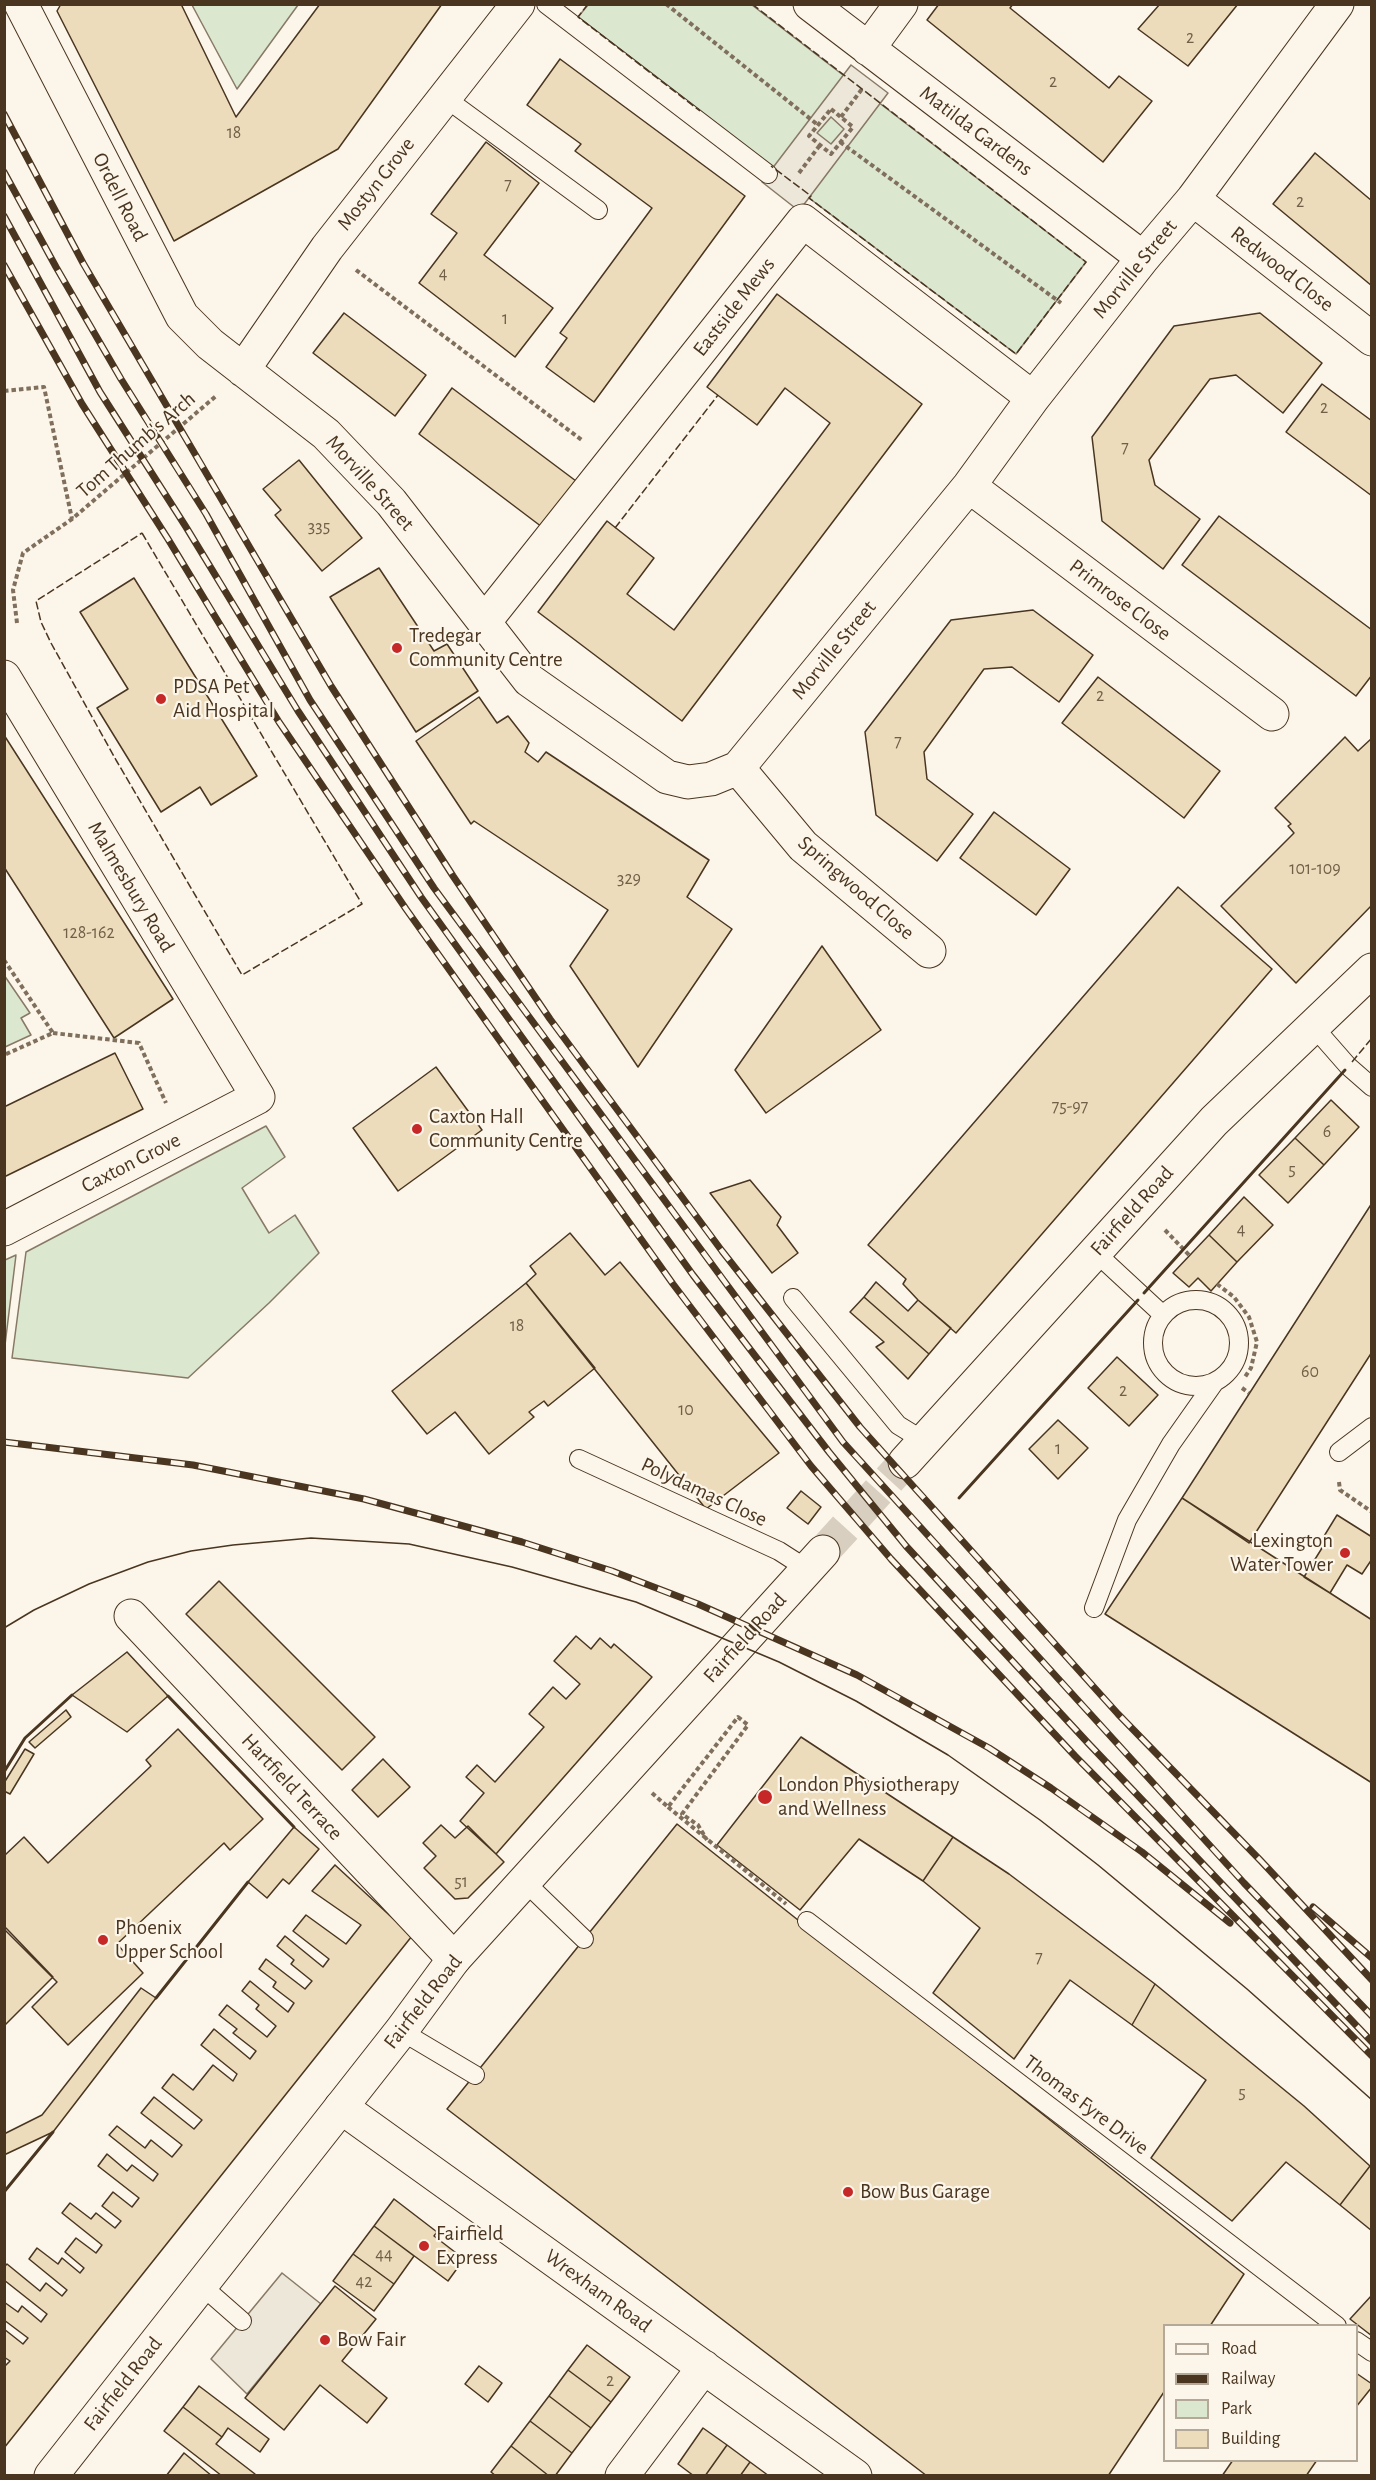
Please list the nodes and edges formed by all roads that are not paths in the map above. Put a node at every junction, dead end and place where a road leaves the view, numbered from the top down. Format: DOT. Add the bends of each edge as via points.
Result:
graph roads {
  1 [pos="21,4"];
  2 [pos="518,4"];
  3 [pos="546,4"];
  4 [pos="810,4"];
  5 [pos="901,4"];
  6 [pos="1337,4"];
  7 [pos="868,49"];
  8 [pos="444,98"];
  9 [pos="768,174"];
  10 [pos="1193,199"];
  11 [pos="598,210"];
  12 [pos="1143,258"];
  13 [pos="1371,339"];
  14 [pos="243,370"];
  15 [pos="1033,398"];
  16 [pos="969,486"];
  17 [pos="485,621"];
  18 [pos="4,677"];
  19 [pos="1272,714"];
  20 [pos="738,768"];
  21 [pos="929,951"];
  22 [pos="1371,970"];
  23 [pos="1313,1026"];
  24 [pos="1371,1087"];
  25 [pos="258,1097"];
  26 [pos="4,1229"];
  27 [pos="1095,1252"];
  28 [pos="793,1298"];
  29 [pos="1163,1315"];
  30 [pos="1214,1383"];
  31 [pos="1371,1428"];
  32 [pos="914,1451"];
  33 [pos="1339,1452"];
  34 [pos="579,1459"];
  35 [pos="815,1561"];
  36 [pos="1094,1608"];
  37 [pos="131,1616"];
  38 [pos="525,1882"];
  39 [pos="807,1921"];
  40 [pos="584,1939"];
  41 [pos="454,1959"];
  42 [pos="401,2031"];
  43 [pos="475,2075"];
  44 [pos="341,2107"];
  45 [pos="201,2286"];
  46 [pos="242,2321"];
  47 [pos="1336,2324"];
  48 [pos="1358,2342"];
  49 [pos="1371,2352"];
  50 [pos="704,2367"];
  51 [pos="51,2475"];
  52 [pos="622,2475"];
  53 [pos="855,2475"];
  1 -- 14 [label="street, Ordell Road" via="182,316"];
  2 -- 8 [label="street, Mostyn Grove"];
  3 -- 9 [label="lane"];
  4 -- 7 [label="street, Matilda Gardens"];
  5 -- 7 [label="street"];
  6 -- 10 [label="street, Morville Street"];
  7 -- 12 [label="street, Matilda Gardens"];
  8 -- 11 [label="lane"];
  8 -- 14 [label="street, Mostyn Grove" via="327,248"];
  10 -- 12 [label="street, Morville Street"];
  10 -- 13 [label="street, Redwood Close"];
  12 -- 15 [label="street, Morville Street"];
  14 -- 17 [label="street, Morville Street" via="327,434 392,502"];
  15 -- 16 [label="street, Morville Street"];
  15 -- 17 [label="street, Eastside Mews" via="803,221"];
  16 -- 19 [label="street, Primrose Close"];
  16 -- 20 [label="street, Morville Street"];
  17 -- 20 [label="street, Morville Street" via="529,681 668,777 688,782 711,779"];
  18 -- 25 [label="street, Malmesbury Road"];
  20 -- 21 [label="street, Springwood Close" via="803,846"];
  22 -- 23 [label="street, Fairfield Road"];
  23 -- 24 [label="lane"];
  23 -- 27 [label="street, Fairfield Road" via="1214,1121"];
  25 -- 26 [label="street, Caxton Grove"];
  27 -- 29 [label="lane"];
  27 -- 32 [label="street, Fairfield Road"];
  28 -- 32 [label="lane" via="898,1425"];
  29 -- 30 [label="lane" via="1153,1340 1162,1370 1185,1385"];
  29 -- 30 [label="lane" via="1174,1305 1201,1299 1216,1304 1231,1317 1240,1346 1230,1369"];
  30 -- 36 [label="lane" via="1171,1444 1127,1520"];
  31 -- 33 [label="lane"];
  34 -- 35 [label="lane, Polydamas Close" via="778,1551"];
  35 -- 38 [label="street, Fairfield Road"];
  37 -- 41 [label="street, Hartfield Terrace"];
  38 -- 40 [label="lane"];
  38 -- 41 [label="street, Fairfield Road"];
  39 -- 47 [label="lane, Thomas Fyre Drive"];
  41 -- 42 [label="street, Fairfield Road"];
  42 -- 43 [label="lane"];
  42 -- 44 [label="street, Fairfield Road"];
  44 -- 45 [label="street, Fairfield Road"];
  44 -- 50 [label="street, Wrexham Road"];
  45 -- 46 [label="lane"];
  45 -- 51 [label="street, Fairfield Road"];
  48 -- 49 [label="lane"];
  50 -- 52 [label="street"];
  50 -- 53 [label="street, Wrexham Road"];
}
